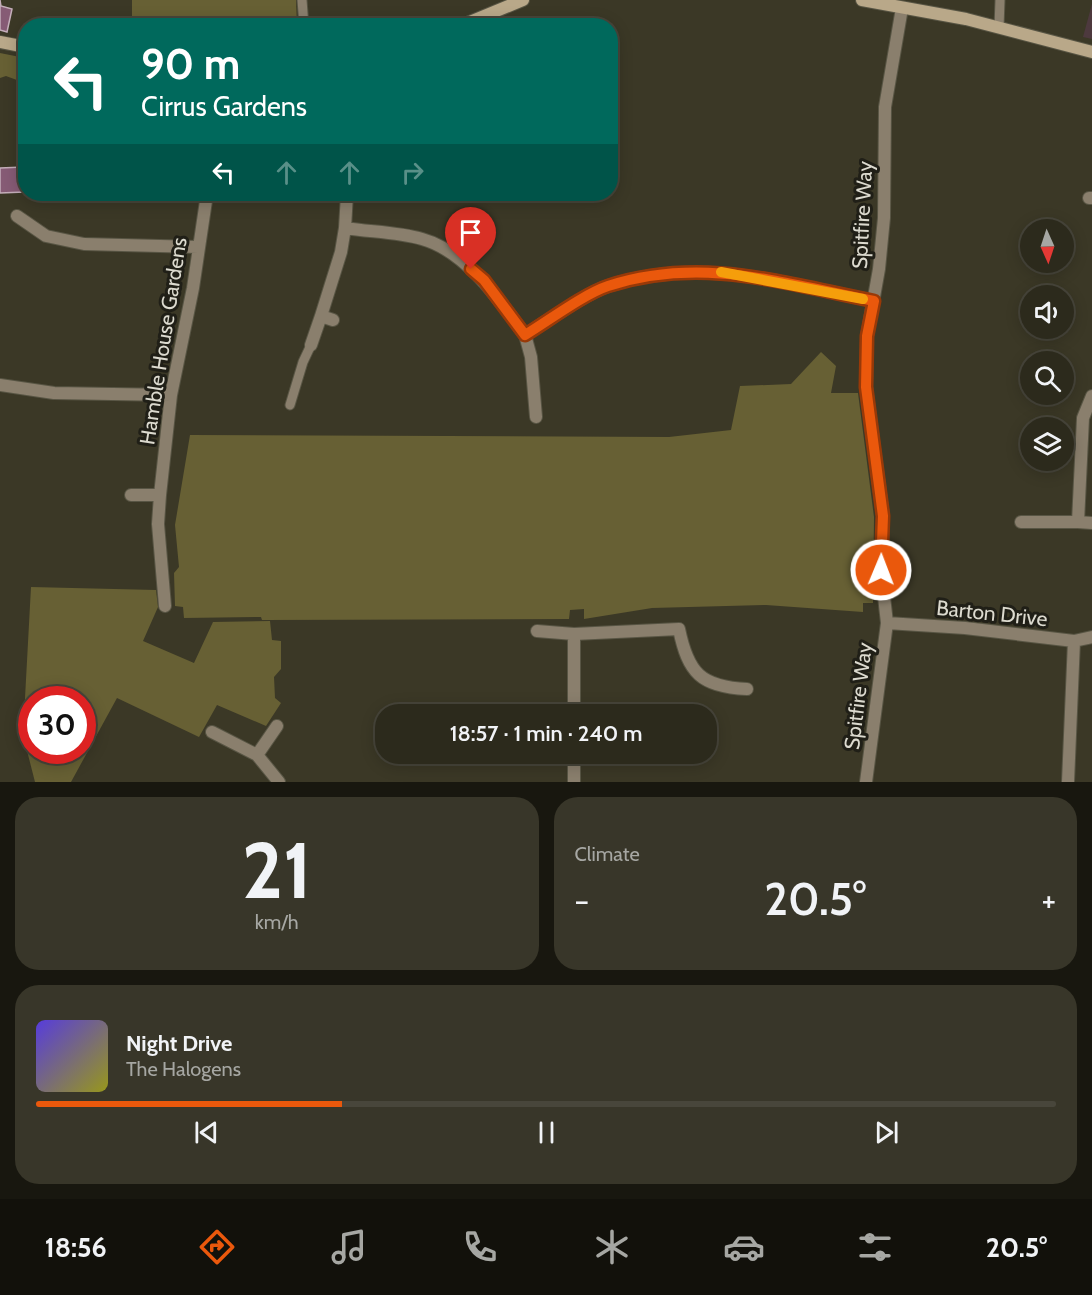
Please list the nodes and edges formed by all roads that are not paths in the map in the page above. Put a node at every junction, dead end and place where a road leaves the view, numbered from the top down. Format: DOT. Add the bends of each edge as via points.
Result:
graph roads {
  1 [pos="302,0"];
  2 [pos="523,0"];
  3 [pos="862,0"];
  4 [pos="1000,0"];
  5 [pos="904,5"];
  6 [pos="303,18"];
  7 [pos="480,18"];
  8 [pos="999,27"];
  9 [pos="0,42"];
  10 [pos="18,45"];
  11 [pos="1092,52"];
  12 [pos="206,201"];
  13 [pos="346,201"];
  14 [pos="17,216"];
  15 [pos="345,228"];
  16 [pos="198,247"];
  17 [pos="874,301"];
  18 [pos="321,316"];
  19 [pos="333,320"];
  20 [pos="525,335"];
  21 [pos="311,345"];
  22 [pos="0,385"];
  23 [pos="171,395"];
  24 [pos="1092,396"];
  25 [pos="290,405"];
  26 [pos="536,417"];
  27 [pos="130,495"];
  28 [pos="160,495"];
  29 [pos="1021,522"];
  30 [pos="1078,522"];
  31 [pos="1092,523"];
  32 [pos="165,606"];
  33 [pos="887,623"];
  34 [pos="537,631"];
  35 [pos="574,634"];
  36 [pos="1092,637"];
  37 [pos="1074,641"];
  38 [pos="747,689"];
  39 [pos="574,704"];
  40 [pos="278,726"];
  41 [pos="212,732"];
  42 [pos="257,755"];
  43 [pos="574,764"];
  44 [pos="279,782"];
  45 [pos="574,782"];
  46 [pos="866,782"];
  47 [pos="1068,782"];
  1 -- 6 [label="lane"];
  2 -- 7 [label="main road"];
  3 -- 5 [label="main road"];
  4 -- 8 [label="lane"];
  5 -- 8 [label="main road"];
  5 -- 17 [label="street, Spitfire Way" via="885,107 884,218"];
  8 -- 11 [label="main road"];
  9 -- 10 [label="main road"];
  12 -- 16 [label="street, Hamble House Gardens"];
  13 -- 15 [label="street"];
  14 -- 16 [label="street" via="46,237 84,244"];
  15 -- 18 [label="street"];
  15 -- 20 [label="street" via="424,239 456,257 484,280"];
  16 -- 23 [label="street, Hamble House Gardens"];
  17 -- 20 [label="street" via="721,272 664,272 606,287"];
  17 -- 33 [label="street, Spitfire Way" via="867,336 866,387 883,516 881,570"];
  18 -- 19 [label="street"];
  18 -- 21 [label="street"];
  20 -- 26 [label="street" via="531,357"];
  21 -- 25 [label="lane"];
  22 -- 23 [label="street" via="54,393"];
  23 -- 28 [label="street, Hamble House Gardens"];
  24 -- 30 [label="street" via="1083,417"];
  27 -- 28 [label="street"];
  28 -- 32 [label="street, Hamble House Gardens"];
  29 -- 30 [label="street"];
  30 -- 31 [label="street"];
  33 -- 37 [label="street, Barton Drive"];
  33 -- 46 [label="street, Spitfire Way"];
  34 -- 35 [label="street"];
  35 -- 38 [label="street" via="679,629 685,656 696,675 720,688"];
  35 -- 39 [label="street"];
  36 -- 37 [label="street, Barton Drive"];
  37 -- 47 [label="street"];
  40 -- 42 [label="street"];
  41 -- 42 [label="street"];
  42 -- 44 [label="street"];
  43 -- 45 [label="street"];
}
